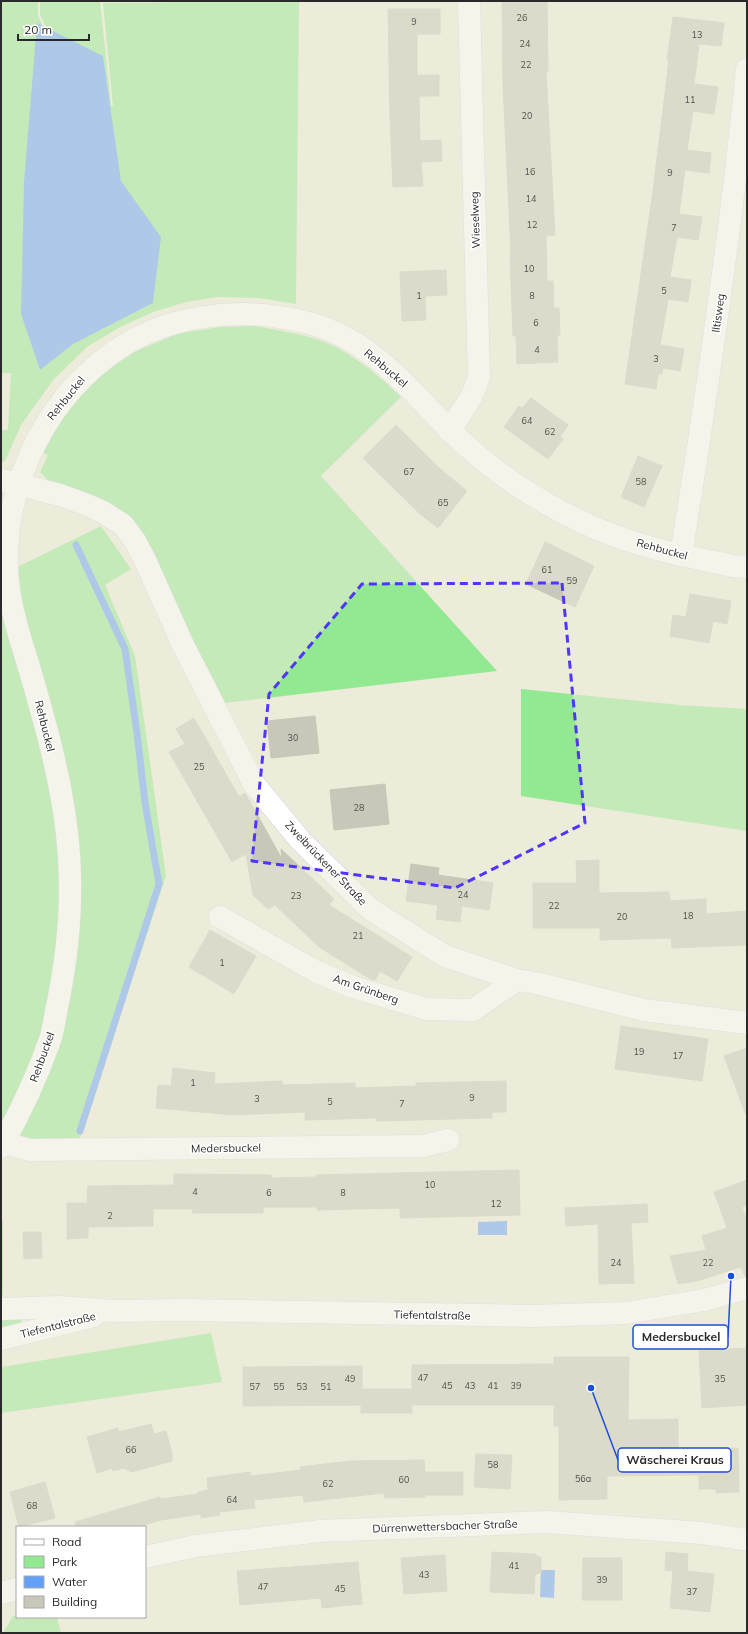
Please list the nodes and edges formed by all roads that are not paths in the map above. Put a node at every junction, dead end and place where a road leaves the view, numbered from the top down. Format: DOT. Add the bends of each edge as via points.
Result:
graph roads {
  1 [pos="469,1"];
  2 [pos="747,69"];
  3 [pos="449,431"];
  4 [pos="10,482"];
  5 [pos="681,555"];
  6 [pos="747,567"];
  7 [pos="220,917"];
  8 [pos="517,980"];
  9 [pos="747,1023"];
  10 [pos="448,1140"];
  11 [pos="2,1145"];
  12 [pos="747,1288"];
  13 [pos="1,1309"];
  14 [pos="114,1311"];
  15 [pos="1,1339"];
  16 [pos="747,1540"];
  17 [pos="146,1557"];
  18 [pos="16,1589"];
  19 [pos="1,1593"];
  1 -- 3 [label="street, Wieselweg" via="479,377 472,396"];
  2 -- 5 [label="street, Iltisweg" via="723,277"];
  3 -- 4 [label="street, Rehbuckel" via="392,370 342,335 297,320 252,314 228,314 188,320 162,328 114,351 94,367 56,407"];
  3 -- 5 [label="street, Rehbuckel" via="510,480 548,504 605,532 646,547"];
  4 -- 8 [label="street, Zweibrückener Straße" via="85,504 103,512 123,526 145,560 182,642 254,784 301,841 370,909 445,956"];
  4 -- 11 [label="street, Rehbuckel" via="10,517 6,547 7,580 13,613 37,694 60,789 68,839 70,879 68,932 51,1037 36,1077"];
  5 -- 6 [label="street, Rehbuckel"];
  7 -- 8 [label="street, Am Grünberg" via="317,972 353,987 426,1009 473,1010"];
  8 -- 9 [label="street, Zweibrückener Straße" via="644,1010"];
  10 -- 11 [label="street, Medersbuckel" via="423,1146 30,1150"];
  12 -- 14 [label="street, Tiefentalstraße" via="704,1300 626,1313 524,1316"];
  13 -- 14 [label="street, Tiefentalstraße" via="60,1307"];
  14 -- 15 [label="street, Tiefentalstraße"];
  16 -- 17 [label="street, Dürrenwettersbacher Straße" via="702,1533 547,1522 320,1531 196,1546"];
  18 -- 19 [label="street"];
}
